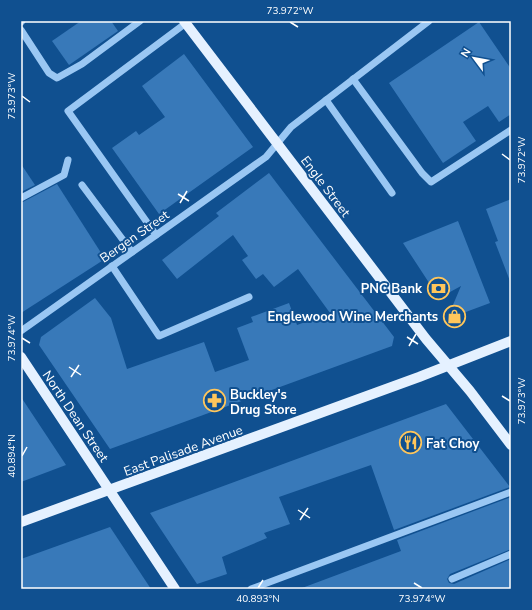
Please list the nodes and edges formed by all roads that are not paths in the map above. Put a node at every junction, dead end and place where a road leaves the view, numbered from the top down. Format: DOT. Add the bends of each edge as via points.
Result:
graph roads {
  1 [pos="140,21"];
  2 [pos="429,21"];
  3 [pos="185,22"];
  4 [pos="21,30"];
  5 [pos="353,79"];
  6 [pos="326,100"];
  7 [pos="511,130"];
  8 [pos="278,144"];
  9 [pos="68,160"];
  10 [pos="82,185"];
  11 [pos="392,193"];
  12 [pos="21,198"];
  13 [pos="156,235"];
  14 [pos="132,252"];
  15 [pos="112,266"];
  16 [pos="249,297"];
  17 [pos="21,330"];
  18 [pos="511,341"];
  19 [pos="21,357"];
  20 [pos="448,366"];
  21 [pos="511,445"];
  22 [pos="110,491"];
  23 [pos="511,492"];
  24 [pos="21,522"];
  25 [pos="511,554"];
  26 [pos="452,579"];
  27 [pos="175,589"];
  28 [pos="251,589"];
  1 -- 4 [label="street" via="82,64 57,78 49,73"];
  2 -- 5 [label="street, Bergen Street"];
  3 -- 8 [label="main road, Engle Street"];
  3 -- 13 [label="street" via="68,111"];
  5 -- 6 [label="street, Bergen Street"];
  5 -- 7 [label="street" via="431,182"];
  6 -- 8 [label="street, Bergen Street" via="290,127"];
  6 -- 11 [label="street"];
  8 -- 13 [label="street, Bergen Street" via="266,157"];
  8 -- 20 [label="main road, Engle Street"];
  9 -- 12 [label="street" via="64,175"];
  10 -- 14 [label="street"];
  13 -- 14 [label="street, Bergen Street"];
  14 -- 15 [label="street, Bergen Street"];
  15 -- 16 [label="street" via="159,336"];
  15 -- 17 [label="street, Bergen Street"];
  18 -- 20 [label="main road, East Palisade Avenue"];
  19 -- 22 [label="main road, North Dean Street"];
  20 -- 21 [label="main road, Engle Street"];
  20 -- 22 [label="main road, East Palisade Avenue"];
  22 -- 24 [label="main road, East Palisade Avenue"];
  22 -- 27 [label="main road, North Dean Street"];
  23 -- 28 [label="street"];
  25 -- 26 [label="street"];
}
